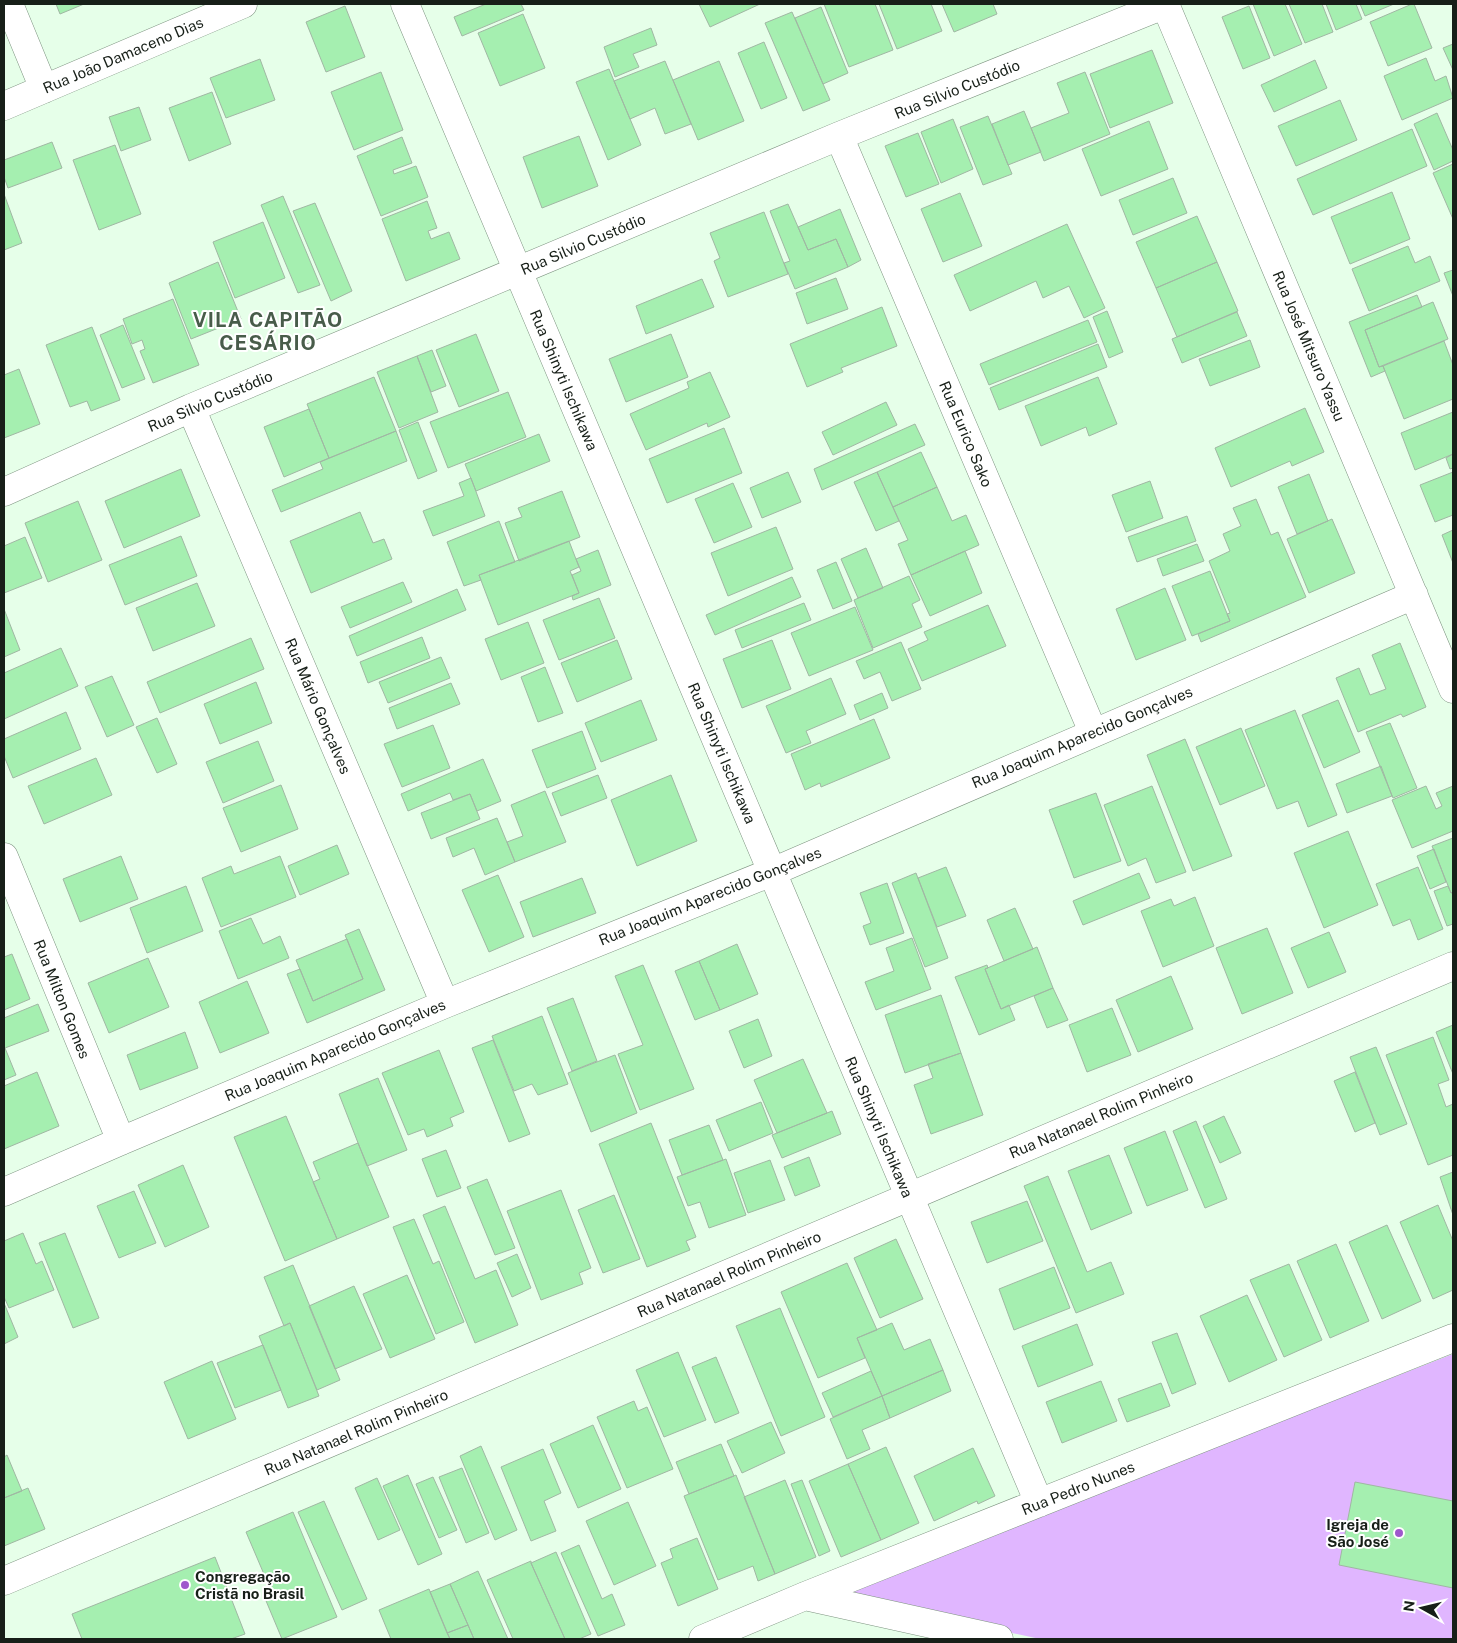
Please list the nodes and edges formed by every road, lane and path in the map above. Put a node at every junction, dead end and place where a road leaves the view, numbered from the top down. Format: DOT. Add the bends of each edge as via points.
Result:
graph roads {
  1 [pos="9,4"];
  2 [pos="243,4"];
  3 [pos="405,4"];
  4 [pos="1166,4"];
  5 [pos="44,89"];
  6 [pos="4,106"];
  7 [pos="839,136"];
  8 [pos="518,271"];
  9 [pos="190,408"];
  10 [pos="4,492"];
  11 [pos="1414,595"];
  12 [pos="1453,689"];
  13 [pos="1093,732"];
  14 [pos="4,857"];
  15 [pos="772,872"];
  16 [pos="1453,966"];
  17 [pos="445,1004"];
  18 [pos="121,1141"];
  19 [pos="4,1192"];
  20 [pos="909,1197"];
  21 [pos="1453,1338"];
  22 [pos="1039,1503"];
  23 [pos="4,1581"];
  24 [pos="805,1596"];
  25 [pos="703,1639"];
  26 [pos="999,1639"];
  1 -- 5 [label="street"];
  2 -- 5 [label="street, Rua João Damaceno Dias"];
  3 -- 8 [label="street, Rua Shinyti Ischikawa"];
  4 -- 7 [label="street, Rua Silvio Custódio"];
  4 -- 11 [label="street, Rua José Mitsuro Yassu"];
  5 -- 6 [label="street, Rua João Damaceno Dias"];
  7 -- 8 [label="street, Rua Silvio Custódio"];
  7 -- 13 [label="street, Rua Eurico Sako"];
  8 -- 9 [label="street, Rua Silvio Custódio"];
  8 -- 15 [label="street, Rua Shinyti Ischikawa"];
  9 -- 10 [label="street, Rua Silvio Custódio"];
  9 -- 17 [label="street, Rua Mário Gonçalves"];
  11 -- 12 [label="street, Rua José Mitsuro Yassu"];
  11 -- 13 [label="street, Rua Joaquim Aparecido Gonçalves"];
  13 -- 15 [label="street, Rua Joaquim Aparecido Gonçalves"];
  14 -- 18 [label="street, Rua Milton Gomes"];
  15 -- 17 [label="street, Rua Joaquim Aparecido Gonçalves"];
  15 -- 20 [label="street, Rua Shinyti Ischikawa"];
  16 -- 20 [label="street, Rua Natanael Rolim Pinheiro"];
  17 -- 18 [label="street, Rua Joaquim Aparecido Gonçalves"];
  18 -- 19 [label="street, Rua Joaquim Aparecido Gonçalves"];
  20 -- 22 [label="street, Rua Shinyti Ischikawa"];
  20 -- 23 [label="street, Rua Natanael Rolim Pinheiro"];
  21 -- 22 [label="street, Rua Pedro Nunes"];
  22 -- 24 [label="street, Rua Pedro Nunes"];
  24 -- 25 [label="street, Rua Pedro Nunes"];
  24 -- 26 [label="street"];
}
